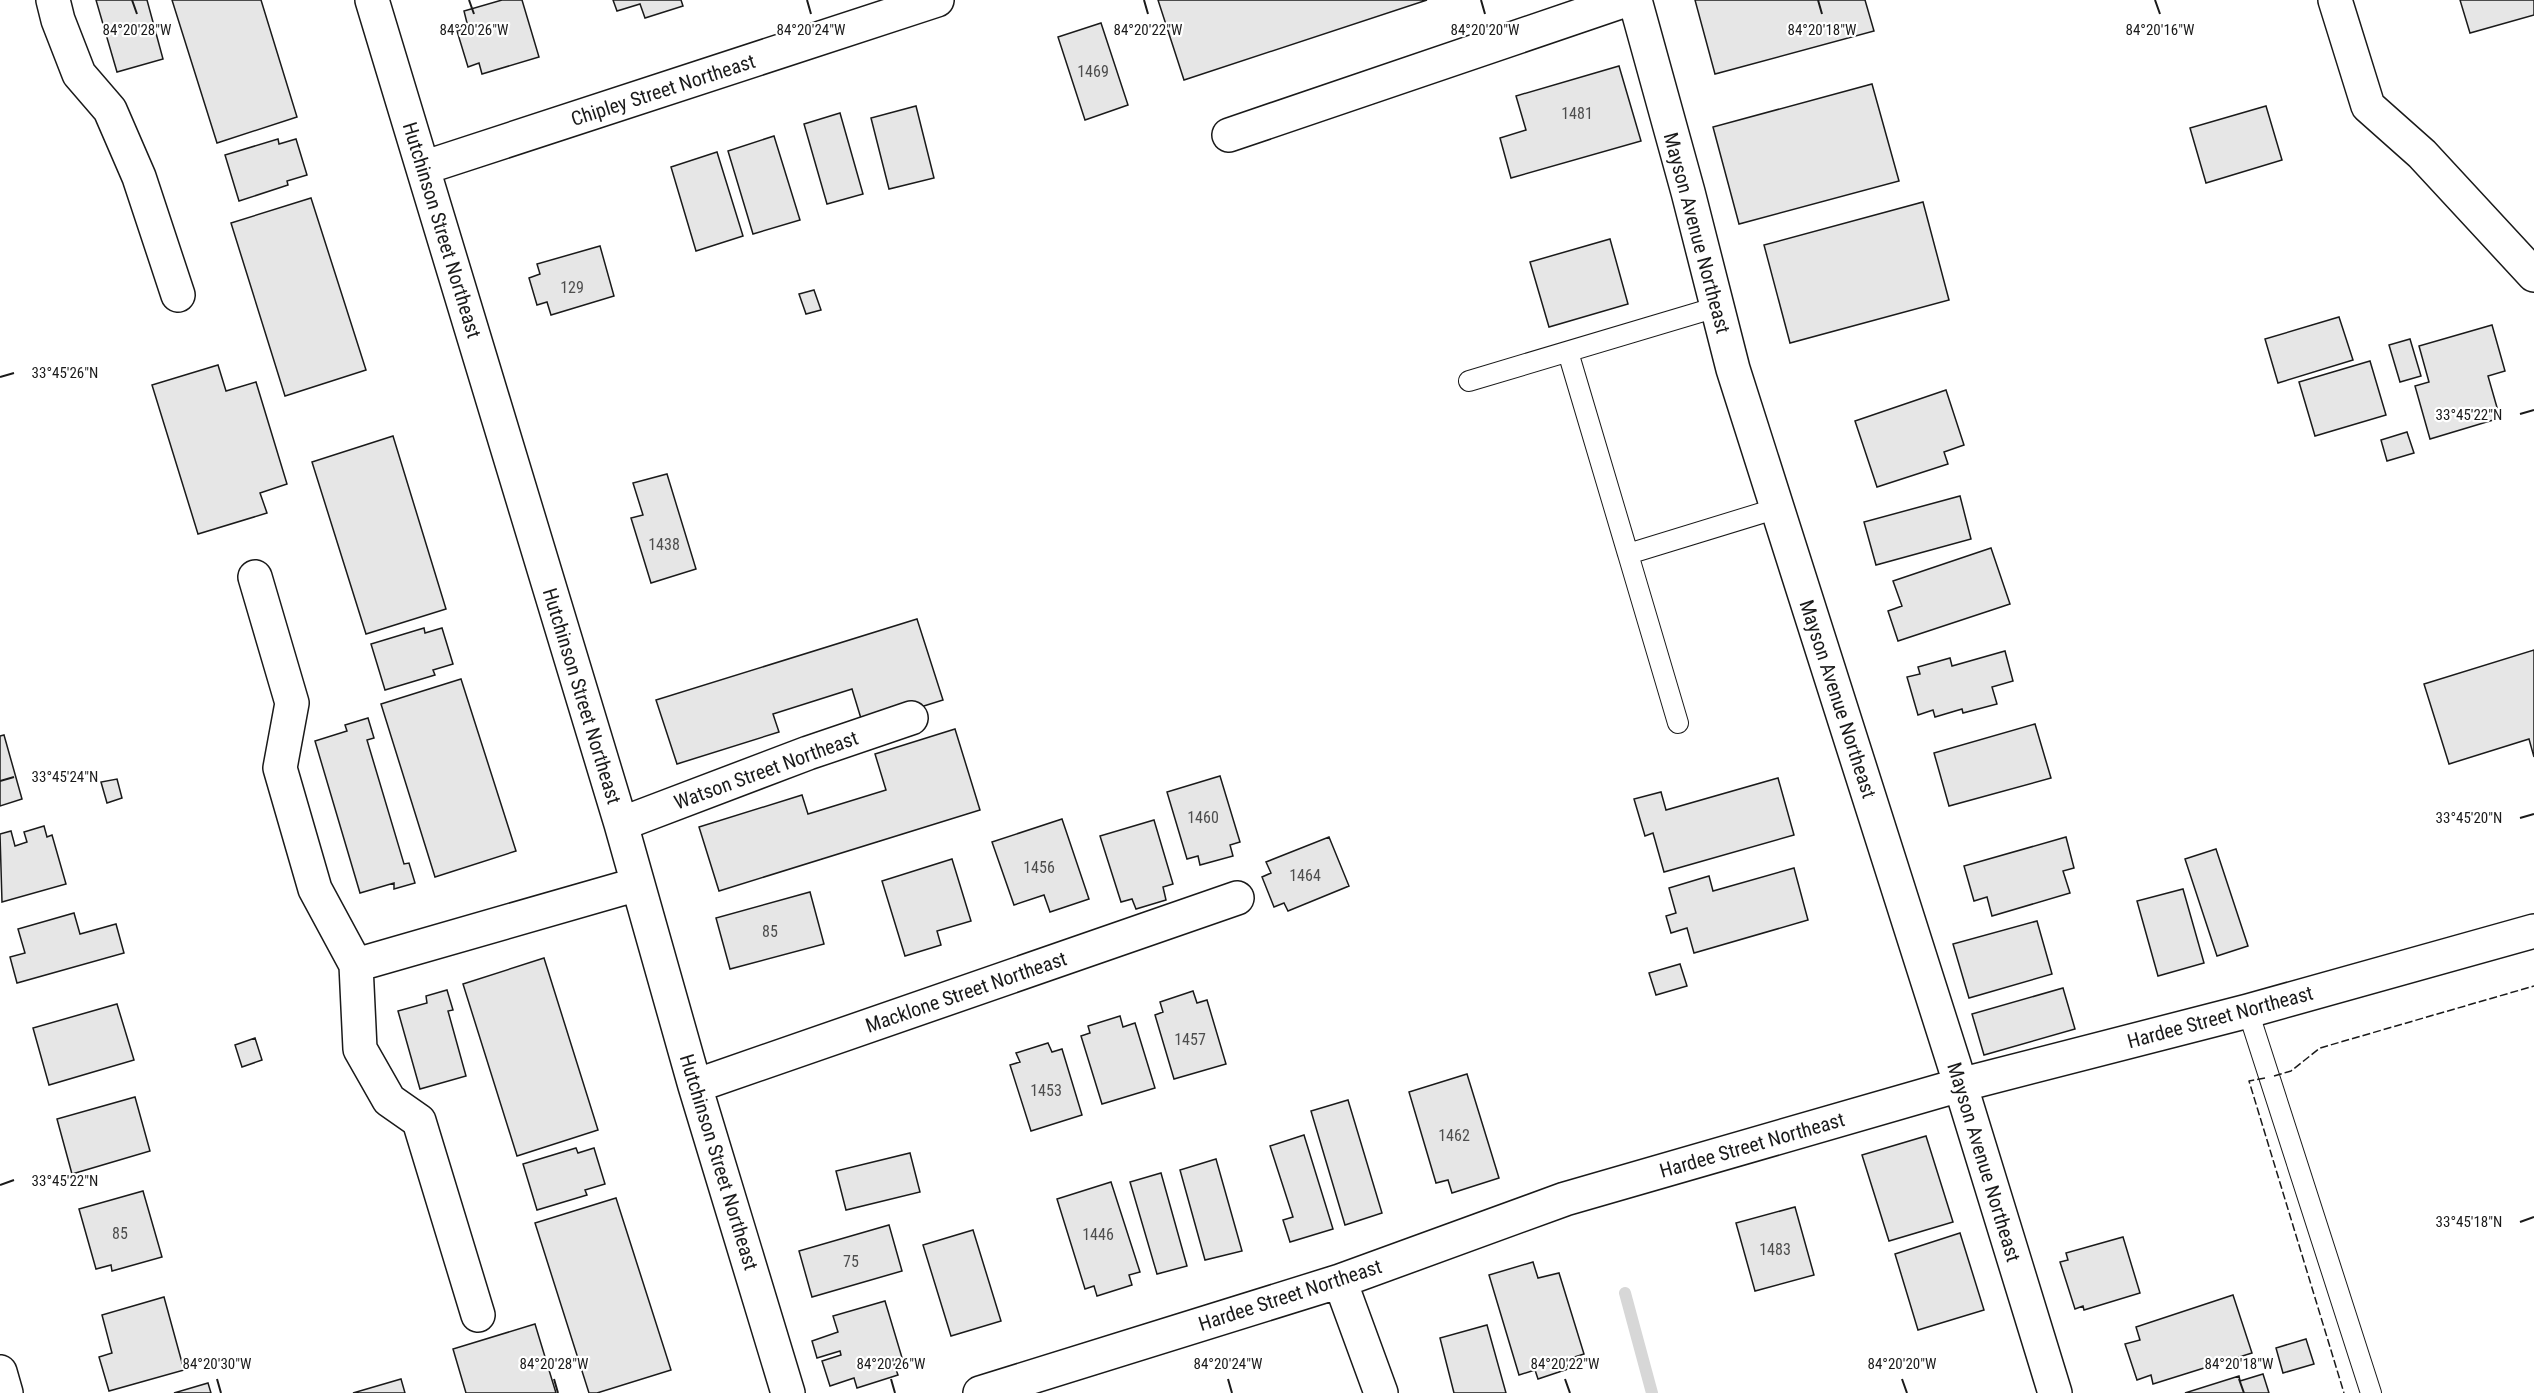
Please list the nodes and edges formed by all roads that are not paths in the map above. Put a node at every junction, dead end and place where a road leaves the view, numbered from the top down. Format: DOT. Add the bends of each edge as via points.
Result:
graph roads {
  1 [pos="54,0"];
  2 [pos="372,0"];
  3 [pos="937,0"];
  4 [pos="1626,0"];
  5 [pos="1635,0"];
  6 [pos="2335,0"];
  7 [pos="1229,135"];
  8 [pos="423,168"];
  9 [pos="2534,275"];
  10 [pos="178,295"];
  11 [pos="1717,307"];
  12 [pos="1568,352"];
  13 [pos="1469,381"];
  14 [pos="1778,508"];
  15 [pos="1628,554"];
  16 [pos="255,577"];
  17 [pos="911,718"];
  18 [pos="1678,723"];
  19 [pos="621,824"];
  20 [pos="638,885"];
  21 [pos="1237,898"];
  22 [pos="2534,931"];
  23 [pos="356,965"];
  24 [pos="2248,1011"];
  25 [pos="1960,1084"];
  26 [pos="695,1086"];
  27 [pos="1340,1281"];
  28 [pos="478,1315"];
  29 [pos="0,1372"];
  30 [pos="6,1393"];
  31 [pos="788,1393"];
  32 [pos="980,1393"];
  33 [pos="1381,1393"];
  34 [pos="2055,1393"];
  35 [pos="2371,1393"];
  1 -- 10 [label="street" via="79,74 110,110 139,177"];
  2 -- 8 [label="street, Hutchinson Street Northeast"];
  3 -- 8 [label="street, Chipley Street Northeast"];
  4 -- 7 [label="street"];
  5 -- 11 [label="street, Mayson Avenue Northeast"];
  6 -- 9 [label="street" via="2368,106 2422,154"];
  8 -- 19 [label="street, Hutchinson Street Northeast"];
  11 -- 12 [label="lane"];
  11 -- 14 [label="street, Mayson Avenue Northeast"];
  12 -- 13 [label="lane"];
  12 -- 15 [label="lane"];
  14 -- 15 [label="lane"];
  14 -- 25 [label="street, Mayson Avenue Northeast"];
  15 -- 18 [label="lane"];
  16 -- 23 [label="street" via="291,703 280,768 315,889"];
  17 -- 19 [label="street, Watson Street Northeast"];
  19 -- 20 [label="street, Hutchinson Street Northeast"];
  20 -- 23 [label="street"];
  20 -- 26 [label="street, Hutchinson Street Northeast"];
  21 -- 26 [label="street, Macklone Street Northeast"];
  22 -- 24 [label="street, Hardee Street Northeast"];
  23 -- 28 [label="street" via="360,1049 389,1100 419,1120"];
  24 -- 25 [label="street, Hardee Street Northeast"];
  24 -- 35 [label="lane"];
  25 -- 27 [label="street, Hardee Street Northeast" via="1565,1199"];
  25 -- 34 [label="street, Mayson Avenue Northeast"];
  26 -- 31 [label="street, Hutchinson Street Northeast"];
  27 -- 32 [label="street, Hardee Street Northeast"];
  27 -- 33 [label="street"];
  29 -- 30 [label="street"];
}
